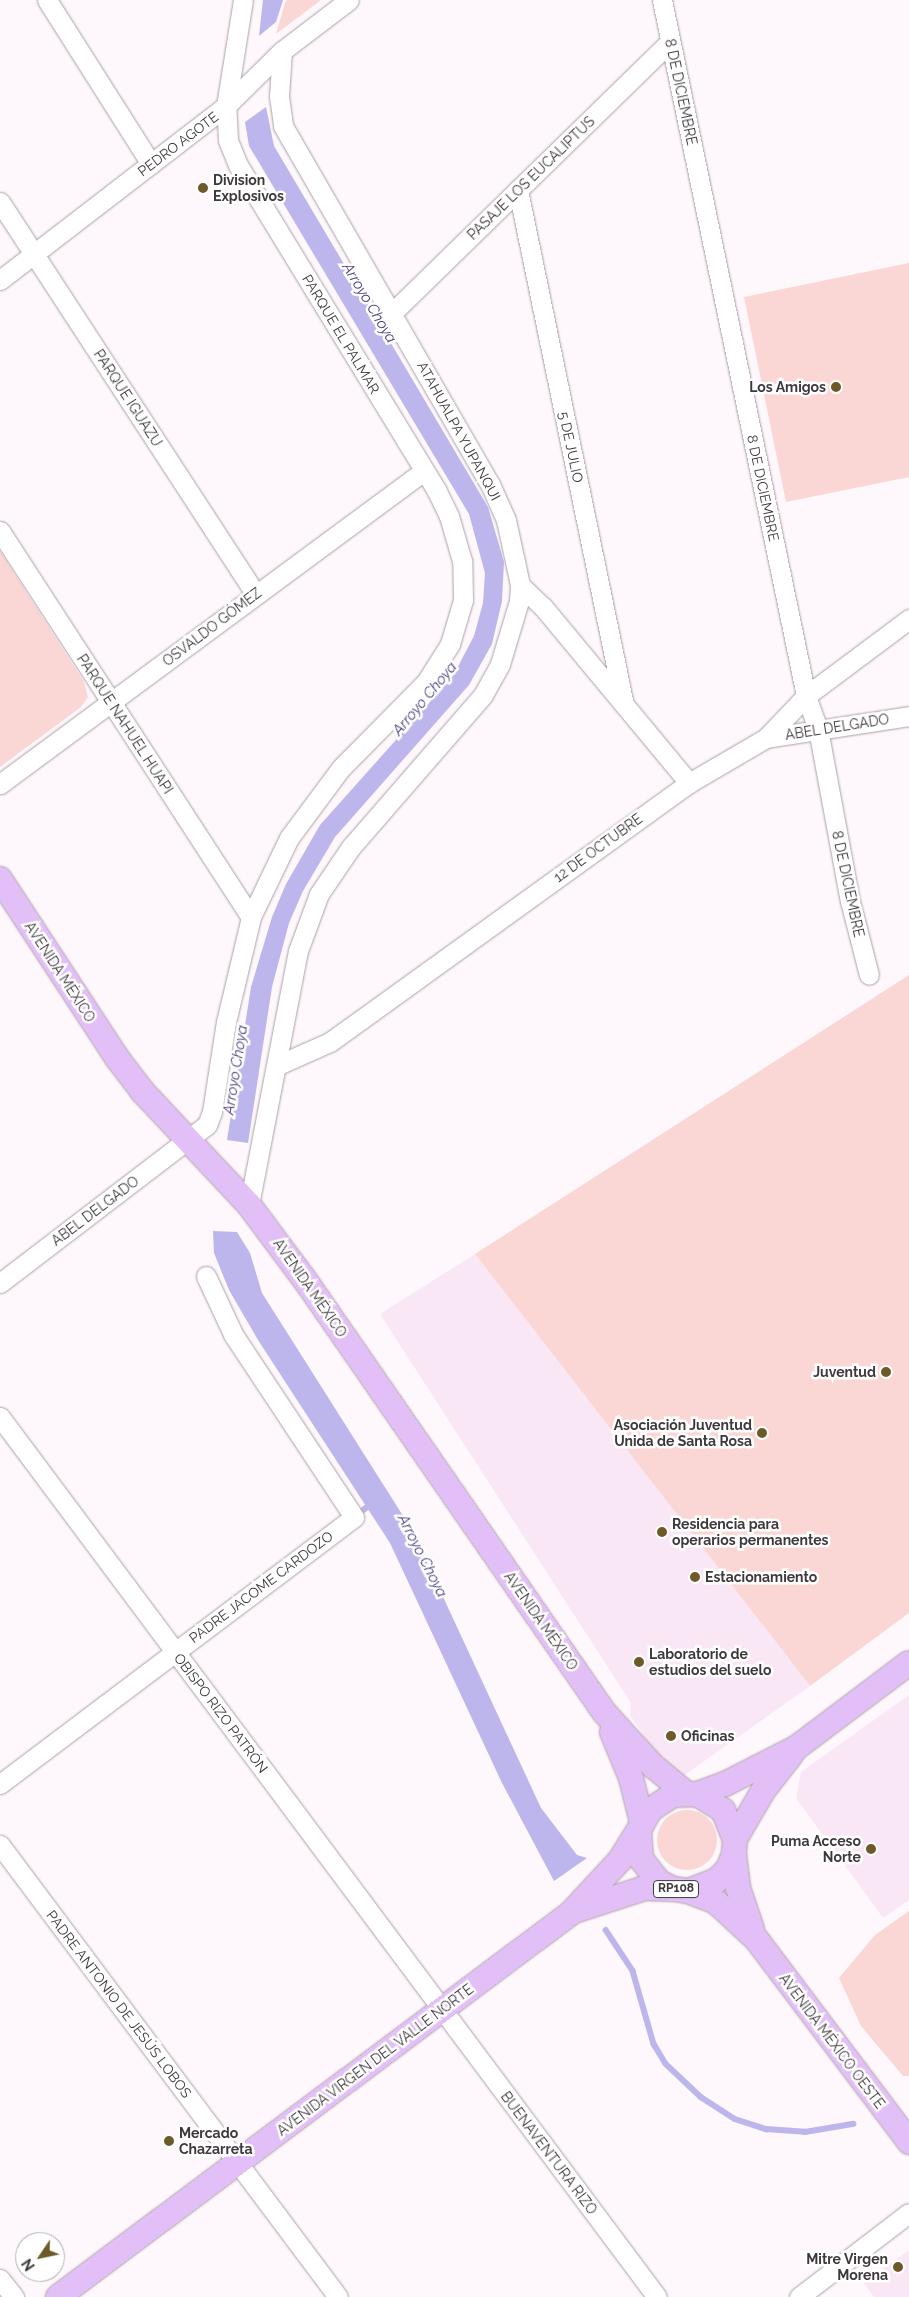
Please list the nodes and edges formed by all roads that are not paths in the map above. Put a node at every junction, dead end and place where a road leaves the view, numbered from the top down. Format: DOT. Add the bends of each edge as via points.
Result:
graph roads {
  1 [pos="47,0"];
  2 [pos="243,0"];
  3 [pos="349,0"];
  4 [pos="662,0"];
  5 [pos="670,42"];
  6 [pos="282,51"];
  7 [pos="226,106"];
  8 [pos="151,164"];
  9 [pos="518,190"];
  10 [pos="0,202"];
  11 [pos="34,254"];
  12 [pos="0,280"];
  13 [pos="392,313"];
  14 [pos="424,471"];
  15 [pos="0,531"];
  16 [pos="520,585"];
  17 [pos="256,594"];
  18 [pos="909,619"];
  19 [pos="806,696"];
  20 [pos="111,702"];
  21 [pos="624,704"];
  22 [pos="909,716"];
  23 [pos="818,728"];
  24 [pos="766,738"];
  25 [pos="689,783"];
  26 [pos="0,784"];
  27 [pos="0,879"];
  28 [pos="251,917"];
  29 [pos="869,975"];
  30 [pos="278,1064"];
  31 [pos="190,1140"];
  32 [pos="249,1205"];
  33 [pos="206,1276"];
  34 [pos="0,1283"];
  35 [pos="0,1417"];
  36 [pos="175,1652"];
  37 [pos="909,1663"];
  38 [pos="604,1712"];
  39 [pos="796,1748"];
  40 [pos="0,1784"];
  41 [pos="692,1794"];
  42 [pos="641,1826"];
  43 [pos="0,1845"];
  44 [pos="735,1846"];
  45 [pos="680,1890"];
  46 [pos="571,1913"];
  47 [pos="757,1940"];
  48 [pos="442,2009"];
  49 [pos="909,2142"];
  50 [pos="237,2163"];
  51 [pos="909,2213"];
  52 [pos="0,2279"];
  53 [pos="14,2297"];
  54 [pos="58,2297"];
  55 [pos="338,2297"];
  56 [pos="657,2297"];
  57 [pos="799,2297"];
  1 -- 8 [label="street"];
  2 -- 7 [label="street, PARQUE EL PALMAR"];
  3 -- 6 [label="street, PEDRO AGOTE"];
  4 -- 5 [label="street, 8 DE DICIEMBRE"];
  5 -- 9 [label="street, PASAJE LOS EUCALIPTUS"];
  5 -- 19 [label="street, 8 DE DICIEMBRE"];
  6 -- 7 [label="street, PEDRO AGOTE"];
  6 -- 13 [label="street, ATAHUALPA YUPANQUI" via="279,96 283,126"];
  7 -- 8 [label="street, PEDRO AGOTE"];
  7 -- 14 [label="street, PARQUE EL PALMAR" via="228,140 238,165"];
  8 -- 11 [label="street, PEDRO AGOTE"];
  9 -- 13 [label="street, PASAJE LOS EUCALIPTUS"];
  9 -- 21 [label="street, 5 DE JULIO"];
  10 -- 11 [label="street, PARQUE IGUAZU"];
  11 -- 12 [label="street, PEDRO AGOTE"];
  11 -- 17 [label="street, PARQUE IGUAZU"];
  13 -- 16 [label="street, ATAHUALPA YUPANQUI" via="490,484 506,520"];
  14 -- 17 [label="street, OSVALDO GÓMEZ"];
  14 -- 28 [label="street, PARQUE EL PALMAR" via="450,516 462,561 463,600 450,644 426,682 341,768 294,832"];
  15 -- 20 [label="street, PARQUE NAHUEL HUAPI"];
  16 -- 21 [label="street" via="543,607"];
  16 -- 30 [label="street" via="519,601 500,664 483,695 351,846 319,894 298,951 284,1010"];
  17 -- 20 [label="street, OSVALDO GÓMEZ"];
  18 -- 19 [label="street, 12 DE OCTUBRE"];
  19 -- 23 [label="street, 8 DE DICIEMBRE"];
  19 -- 24 [label="street, 12 DE OCTUBRE"];
  20 -- 26 [label="street, OSVALDO GÓMEZ"];
  20 -- 28 [label="street, PARQUE NAHUEL HUAPI"];
  21 -- 25 [label="street"];
  22 -- 23 [label="street, ABEL DELGADO"];
  23 -- 24 [label="street, ABEL DELGADO"];
  23 -- 29 [label="street, 8 DE DICIEMBRE" via="850,900"];
  24 -- 25 [label="street, 12 DE OCTUBRE"];
  25 -- 30 [label="street, 12 DE OCTUBRE" via="330,1042"];
  27 -- 31 [label="main road, AVENIDA MÉXICO" via="117,1058 143,1092"];
  28 -- 31 [label="street, ABEL DELGADO" via="226,1022 212,1112 207,1124"];
  30 -- 32 [label="street"];
  31 -- 32 [label="main road, AVENIDA MÉXICO"];
  31 -- 34 [label="street, ABEL DELGADO"];
  32 -- 38 [label="main road, AVENIDA MÉXICO" via="305,1280"];
  33 -- 36 [label="street, PADRE JACOME CARDOZO" via="233,1334 354,1517"];
  35 -- 36 [label="street, OBISPO RIZO PATRÓN"];
  36 -- 40 [label="street, PADRE JACOME CARDOZO"];
  36 -- 48 [label="street, OBISPO RIZO PATRÓN"];
  37 -- 39 [label="main road, RP108"];
  38 -- 41 [label="main road, AVENIDA MÉXICO" via="653,1766"];
  38 -- 42 [label="main road, AVENIDA MÉXICO" via="631,1778"];
  39 -- 41 [label="main road, RP108" via="739,1778"];
  39 -- 44 [label="main road, RP108" via="763,1791"];
  41 -- 42 [label="main road, RP108" via="660,1801"];
  41 -- 44 [label="main road" via="723,1810"];
  42 -- 45 [label="main road, RP108" via="641,1859 659,1882"];
  42 -- 46 [label="main road, AVENIDA VIRGEN DEL VALLE NORTE / RP108" via="620,1860"];
  43 -- 50 [label="street, PADRE ANTONIO DE JESÚS LOBOS"];
  44 -- 45 [label="main road, RP108" via="728,1868 717,1880"];
  44 -- 47 [label="main road, AVENIDA MÉXICO OESTE" via="742,1906"];
  45 -- 46 [label="main road, AVENIDA VIRGEN DEL VALLE NORTE / RP108" via="630,1892"];
  45 -- 47 [label="main road, AVENIDA MÉXICO OESTE" via="716,1902"];
  46 -- 48 [label="main road, AVENIDA VIRGEN DEL VALLE NORTE / RP108"];
  47 -- 49 [label="main road, AVENIDA MÉXICO OESTE"];
  48 -- 50 [label="main road, AVENIDA VIRGEN DEL VALLE NORTE / RP108"];
  48 -- 56 [label="street, BUENAVENTURA RIZO"];
  50 -- 54 [label="main road, AVENIDA VIRGEN DEL VALLE NORTE / RP108"];
  50 -- 55 [label="street, PADRE ANTONIO DE JESÚS LOBOS"];
  51 -- 57 [label="street"];
  52 -- 53 [label="street"];
}
